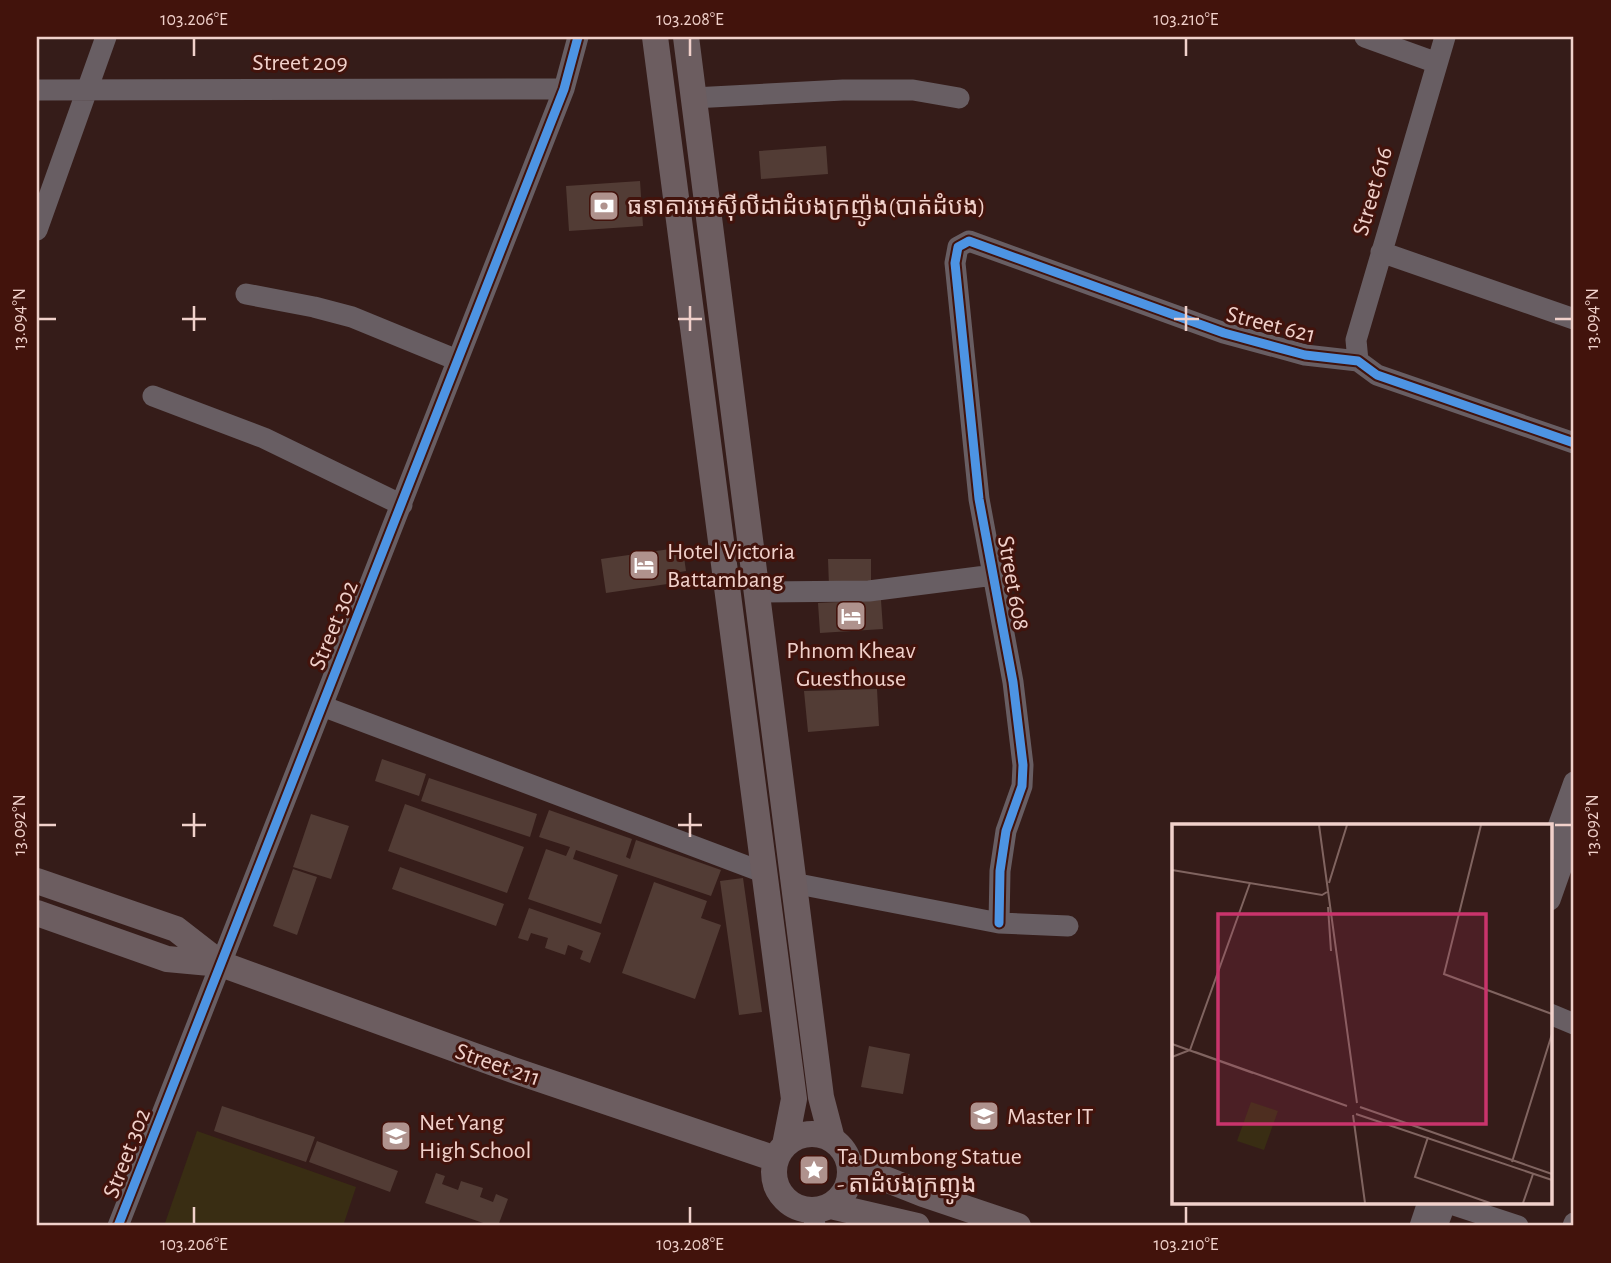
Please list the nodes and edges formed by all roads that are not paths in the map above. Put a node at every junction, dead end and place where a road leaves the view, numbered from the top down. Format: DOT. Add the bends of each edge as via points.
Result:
graph roads {
  1 [pos="106,37"];
  2 [pos="578,37"];
  3 [pos="655,37"];
  4 [pos="686,37"];
  5 [pos="1365,37"];
  6 [pos="1445,37"];
  7 [pos="1437,63"];
  8 [pos="87,89"];
  9 [pos="564,89"];
  10 [pos="37,90"];
  11 [pos="693,98"];
  12 [pos="959,98"];
  13 [pos="37,230"];
  14 [pos="958,247"];
  15 [pos="1381,252"];
  16 [pos="246,294"];
  17 [pos="1574,319"];
  18 [pos="457,360"];
  19 [pos="1358,361"];
  20 [pos="153,396"];
  21 [pos="1574,443"];
  22 [pos="402,505"];
  23 [pos="994,575"];
  24 [pos="755,592"];
  25 [pos="321,706"];
  26 [pos="1574,784"];
  27 [pos="1574,832"];
  28 [pos="1559,862"];
  29 [pos="765,873"];
  30 [pos="37,881"];
  31 [pos="793,883"];
  32 [pos="1552,892"];
  33 [pos="37,913"];
  34 [pos="999,923"];
  35 [pos="1068,926"];
  36 [pos="221,964"];
  37 [pos="1552,1015"];
  38 [pos="1574,1024"];
  39 [pos="832,1139"];
  40 [pos="780,1152"];
  41 [pos="850,1165"];
  42 [pos="1427,1204"];
  43 [pos="1444,1204"];
  44 [pos="1451,1204"];
  45 [pos="820,1214"];
  46 [pos="118,1226"];
  47 [pos="918,1226"];
  48 [pos="1018,1226"];
  49 [pos="1420,1226"];
  50 [pos="1437,1226"];
  51 [pos="1518,1226"];
  1 -- 8 [label="street"];
  2 -- 9 [label="street, Street 302"];
  3 -- 29 [label="main road"];
  4 -- 11 [label="main road"];
  5 -- 7 [label="street"];
  6 -- 7 [label="street, Street 616"];
  7 -- 15 [label="street, Street 616"];
  8 -- 9 [label="street, Street 209"];
  8 -- 10 [label="street, Street 209"];
  8 -- 13 [label="street"];
  9 -- 18 [label="street, Street 302"];
  11 -- 12 [label="street" via="843,90 913,90"];
  11 -- 24 [label="main road"];
  14 -- 19 [label="street, Street 621" via="969,241 1224,333 1306,355"];
  14 -- 23 [label="street, Street 608" via="955,263 979,499"];
  15 -- 17 [label="street"];
  15 -- 19 [label="street, Street 616" via="1356,340"];
  16 -- 18 [label="street" via="352,317"];
  18 -- 22 [label="street, Street 302"];
  19 -- 21 [label="street, Street 621" via="1377,375"];
  20 -- 22 [label="street" via="264,438"];
  22 -- 25 [label="street, Street 302"];
  23 -- 24 [label="street" via="869,591"];
  23 -- 34 [label="street, Street 608" via="1023,765 1022,786 1006,831"];
  24 -- 31 [label="main road"];
  25 -- 29 [label="street"];
  25 -- 36 [label="street, Street 302"];
  26 -- 28 [label="street"];
  27 -- 28 [label="street"];
  28 -- 32 [label="street"];
  29 -- 40 [label="main road" via="794,1099"];
  30 -- 36 [label="main road, Street 211" via="176,929"];
  31 -- 34 [label="street"];
  31 -- 39 [label="main road" via="821,1097"];
  33 -- 36 [label="main road, Street 211" via="167,959"];
  34 -- 35 [label="street"];
  36 -- 40 [label="main road, Street 211" via="513,1070"];
  36 -- 46 [label="street, Street 302"];
  37 -- 38 [label="street"];
  39 -- 40 [label="main road" via="803,1135"];
  39 -- 41 [label="main road" via="847,1154"];
  40 -- 45 [label="main road" via="775,1180 778,1190 793,1205"];
  41 -- 45 [label="main road" via="845,1193"];
  41 -- 48 [label="main road"];
  42 -- 49 [label="street"];
  43 -- 50 [label="street"];
  44 -- 51 [label="street"];
  45 -- 47 [label="main road"];
}
